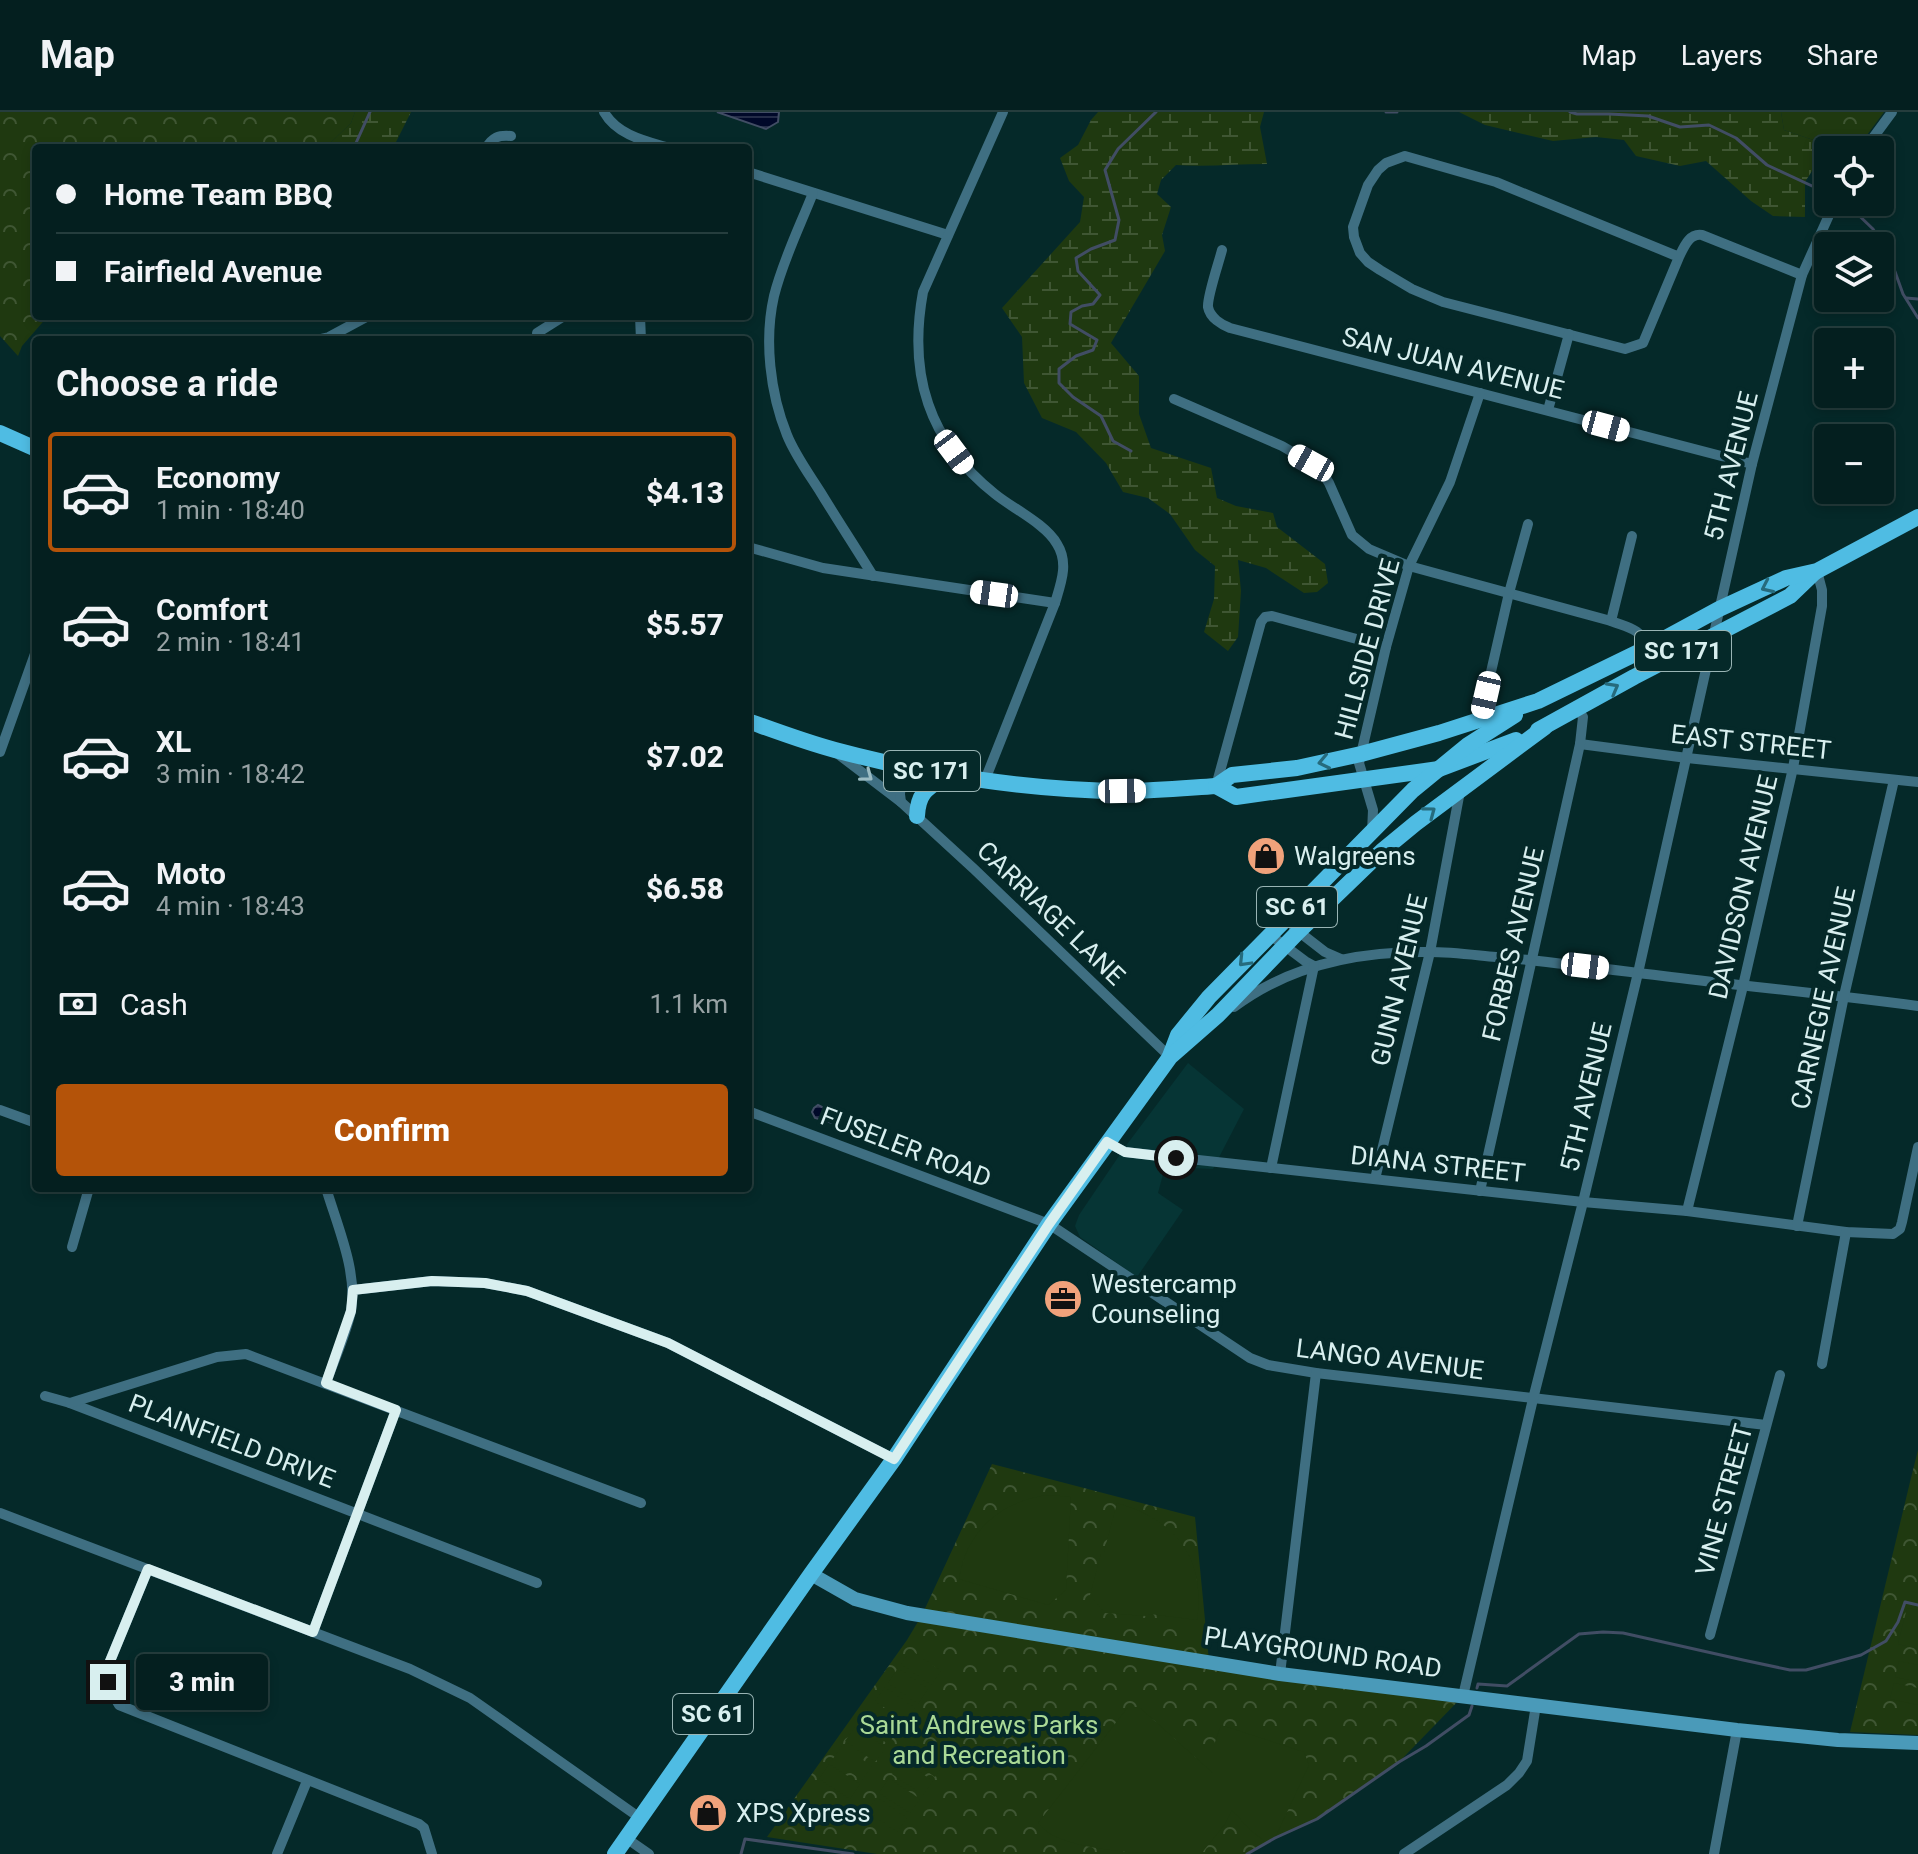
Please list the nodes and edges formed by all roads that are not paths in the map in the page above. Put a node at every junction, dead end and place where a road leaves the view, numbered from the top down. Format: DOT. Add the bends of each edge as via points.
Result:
graph roads {
  1 [pos="604,112"];
  2 [pos="1003,112"];
  3 [pos="1892,112"];
  4 [pos="511,136"];
  5 [pos="1874,136"];
  6 [pos="489,144"];
  7 [pos="657,144"];
  8 [pos="752,173"];
  9 [pos="813,193"];
  10 [pos="1829,216"];
  11 [pos="948,235"];
  12 [pos="1222,250"];
  13 [pos="1679,257"];
  14 [pos="1802,275"];
  15 [pos="361,320"];
  16 [pos="558,320"];
  17 [pos="537,333"];
  18 [pos="1569,334"];
  19 [pos="331,336"];
  20 [pos="1480,393"];
  21 [pos="1174,399"];
  22 [pos="1548,410"];
  23 [pos="0,433"];
  24 [pos="32,447"];
  25 [pos="1752,464"];
  26 [pos="1918,517"];
  27 [pos="1528,524"];
  28 [pos="1632,536"];
  29 [pos="752,548"];
  30 [pos="1409,566"];
  31 [pos="1817,571"];
  32 [pos="873,576"];
  33 [pos="1509,593"];
  34 [pos="1055,603"];
  35 [pos="1719,609"];
  36 [pos="1611,621"];
  37 [pos="1714,634"];
  38 [pos="1386,647"];
  39 [pos="1649,647"];
  40 [pos="32,662"];
  41 [pos="1538,701"];
  42 [pos="1577,708"];
  43 [pos="1480,720"];
  44 [pos="752,722"];
  45 [pos="1545,727"];
  46 [pos="1580,744"];
  47 [pos="833,750"];
  48 [pos="0,752"];
  49 [pos="1361,754"];
  50 [pos="1687,758"];
  51 [pos="903,765"];
  52 [pos="1793,768"];
  53 [pos="1439,769"];
  54 [pos="949,774"];
  55 [pos="1363,779"];
  56 [pos="985,780"];
  57 [pos="1894,780"];
  58 [pos="1918,782"];
  59 [pos="1216,786"];
  60 [pos="1461,789"];
  61 [pos="901,802"];
  62 [pos="917,816"];
  63 [pos="1372,832"];
  64 [pos="1284,920"];
  65 [pos="1298,932"];
  66 [pos="1269,934"];
  67 [pos="1284,946"];
  68 [pos="1430,952"];
  69 [pos="1343,959"];
  70 [pos="1533,960"];
  71 [pos="1314,966"];
  72 [pos="1638,973"];
  73 [pos="1743,986"];
  74 [pos="1844,996"];
  75 [pos="1918,1006"];
  76 [pos="1170,1057"];
  77 [pos="0,1110"];
  78 [pos="752,1113"];
  79 [pos="32,1122"];
  80 [pos="1107,1142"];
  81 [pos="1918,1147"];
  82 [pos="1271,1168"];
  83 [pos="1375,1179"];
  84 [pos="1480,1191"];
  85 [pos="88,1192"];
  86 [pos="327,1192"];
  87 [pos="1583,1202"];
  88 [pos="1687,1211"];
  89 [pos="1049,1224"];
  90 [pos="1797,1226"];
  91 [pos="1846,1232"];
  92 [pos="72,1247"];
  93 [pos="353,1290"];
  94 [pos="1822,1364"];
  95 [pos="1316,1373"];
  96 [pos="1780,1375"];
  97 [pos="326,1383"];
  98 [pos="45,1396"];
  99 [pos="1533,1399"];
  100 [pos="70,1403"];
  101 [pos="396,1410"];
  102 [pos="1766,1425"];
  103 [pos="894,1459"];
  104 [pos="641,1503"];
  105 [pos="0,1513"];
  106 [pos="358,1513"];
  107 [pos="148,1569"];
  108 [pos="811,1574"];
  109 [pos="537,1583"];
  110 [pos="313,1632"];
  111 [pos="1710,1635"];
  112 [pos="1280,1674"];
  113 [pos="1463,1696"];
  114 [pos="1536,1705"];
  115 [pos="1737,1730"];
  116 [pos="1918,1743"];
  117 [pos="307,1781"];
  118 [pos="640,1818"];
  119 [pos="626,1838"];
  120 [pos="277,1854"];
  121 [pos="432,1854"];
  122 [pos="615,1854"];
  123 [pos="649,1854"];
  124 [pos="1404,1854"];
  125 [pos="1714,1854"];
  1 -- 7 [label="street" via="618,129"];
  2 -- 11 [label="street"];
  3 -- 5 [label="street"];
  4 -- 6 [label="street" via="499,135"];
  8 -- 9 [label="street"];
  9 -- 11 [label="street"];
  9 -- 32 [label="street" via="774,299 769,336 776,403 787,437"];
  10 -- 14 [label="street, 5TH AVENUE"];
  11 -- 34 [label="street" via="918,315 920,373 928,407 965,467 1056,542 1064,574"];
  12 -- 20 [label="street, SAN JUAN AVENUE" via="1208,307 1221,324"];
  13 -- 14 [label="street" via="1697,235"];
  13 -- 18 [label="street" via="1643,343 1625,349"];
  13 -- 18 [label="street" via="1496,182 1405,156 1378,170 1353,227 1368,262 1443,302"];
  14 -- 25 [label="street, 5TH AVENUE"];
  15 -- 19 [label="street"];
  16 -- 17 [label="street"];
  18 -- 22 [label="street"];
  20 -- 22 [label="street, SAN JUAN AVENUE"];
  20 -- 30 [label="street, HILLSIDE DRIVE" via="1450,482"];
  21 -- 30 [label="street" via="1311,463 1329,483 1352,535 1369,549"];
  22 -- 25 [label="street, SAN JUAN AVENUE"];
  23 -- 24 [label="main road"];
  25 -- 35 [label="street, 5TH AVENUE"];
  26 -- 31 [label="main road"];
  27 -- 33 [label="street"];
  28 -- 36 [label="street"];
  29 -- 32 [label="street"];
  30 -- 33 [label="street"];
  30 -- 38 [label="street, HILLSIDE DRIVE"];
  31 -- 35 [label="main road, SC 171, one-way" via="1786,578"];
  31 -- 37 [label="main road, SC 171" via="1790,596"];
  31 -- 52 [label="street, DAVIDSON AVENUE" via="1822,606"];
  32 -- 34 [label="street"];
  33 -- 36 [label="street"];
  33 -- 43 [label="street"];
  34 -- 56 [label="street"];
  35 -- 37 [label="street, 5TH AVENUE"];
  35 -- 39 [label="main road, SC 171"];
  36 -- 39 [label="street" via="1637,631"];
  42 -- 37 [label="main road, SC 171, one-way"];
  37 -- 50 [label="street, 5TH AVENUE"];
  38 -- 49 [label="street, HILLSIDE DRIVE"];
  38 -- 59 [label="street" via="1265,617"];
  39 -- 41 [label="main road, SC 171"];
  40 -- 48 [label="street"];
  41 -- 43 [label="main road, SC 171"];
  41 -- 53 [label="main road, SC 61"];
  42 -- 45 [label="main road, SC 171"];
  42 -- 46 [label="street, FORBES AVENUE" via="1583,717"];
  43 -- 49 [label="main road, SC 171"];
  44 -- 47 [label="main road, SC 171"];
  45 -- 53 [label="main road, SC 171"];
  45 -- 60 [label="main road, SC 61"];
  46 -- 50 [label="street, EAST STREET"];
  46 -- 70 [label="street, FORBES AVENUE"];
  47 -- 51 [label="main road, SC 171"];
  47 -- 61 [label="street, CARRIAGE LANE, one-way"];
  49 -- 55 [label="street, HILLSIDE DRIVE"];
  49 -- 59 [label="main road, SC 171, one-way" via="1232,775"];
  50 -- 52 [label="street, EAST STREET"];
  50 -- 72 [label="street, 5TH AVENUE"];
  51 -- 54 [label="main road, SC 171"];
  51 -- 61 [label="street"];
  52 -- 57 [label="street, EAST STREET"];
  52 -- 73 [label="street, DAVIDSON AVENUE"];
  53 -- 55 [label="main road, SC 171"];
  53 -- 63 [label="main road, SC 61"];
  54 -- 56 [label="main road, SC 171"];
  54 -- 62 [label="main road" via="925,791 917,802"];
  55 -- 59 [label="main road, SC 171" via="1236,797"];
  55 -- 63 [label="street, HILLSIDE DRIVE" via="1373,810"];
  56 -- 59 [label="main road, SC 171" via="1122,791"];
  57 -- 58 [label="street, EAST STREET"];
  57 -- 74 [label="street, CARNEGIE AVENUE"];
  65 -- 60 [label="main road, SC 61, one-way" via="1382,851"];
  60 -- 68 [label="street, GUNN AVENUE"];
  61 -- 62 [label="street, CARRIAGE LANE"];
  62 -- 76 [label="street, CARRIAGE LANE"];
  63 -- 64 [label="main road, SC 61"];
  64 -- 65 [label="street"];
  64 -- 66 [label="main road, SC 61"];
  65 -- 67 [label="main road, SC 61"];
  65 -- 69 [label="street"];
  66 -- 67 [label="street"];
  66 -- 76 [label="main road, SC 61, one-way" via="1178,1035"];
  67 -- 71 [label="street"];
  67 -- 76 [label="main road, SC 61"];
  68 -- 69 [label="street"];
  68 -- 70 [label="street"];
  68 -- 83 [label="street, GUNN AVENUE"];
  69 -- 71 [label="street"];
  70 -- 72 [label="street"];
  70 -- 84 [label="street, FORBES AVENUE"];
  71 -- 76 [label="street" via="1239,1003"];
  71 -- 82 [label="street"];
  72 -- 73 [label="street"];
  72 -- 87 [label="street, 5TH AVENUE"];
  73 -- 74 [label="street"];
  73 -- 88 [label="street, DAVIDSON AVENUE"];
  74 -- 75 [label="street"];
  74 -- 90 [label="street, CARNEGIE AVENUE"];
  76 -- 80 [label="main road, SC 61"];
  77 -- 79 [label="street"];
  78 -- 89 [label="street, FUSELER ROAD"];
  80 -- 82 [label="street, DIANA STREET" via="1125,1152"];
  80 -- 89 [label="main road, SC 61"];
  81 -- 91 [label="street, DIANA STREET" via="1900,1229 1893,1234"];
  82 -- 83 [label="street, DIANA STREET"];
  83 -- 84 [label="street, DIANA STREET"];
  84 -- 87 [label="street, DIANA STREET"];
  85 -- 92 [label="street"];
  86 -- 93 [label="street"];
  87 -- 88 [label="street, DIANA STREET"];
  87 -- 99 [label="street, 5TH AVENUE"];
  88 -- 90 [label="street, DIANA STREET"];
  89 -- 95 [label="street, LANGO AVENUE" via="1250,1358"];
  89 -- 103 [label="main road, SC 61"];
  90 -- 91 [label="street, DIANA STREET"];
  91 -- 94 [label="street"];
  93 -- 97 [label="street"];
  93 -- 103 [label="street" via="432,1281 527,1291 668,1343"];
  95 -- 99 [label="street, LANGO AVENUE"];
  95 -- 112 [label="street"];
  96 -- 102 [label="street, VINE STREET"];
  97 -- 100 [label="street" via="246,1354 217,1357"];
  97 -- 101 [label="street"];
  98 -- 100 [label="street, PLAINFIELD DRIVE"];
  99 -- 102 [label="street, LANGO AVENUE"];
  99 -- 113 [label="street, 5TH AVENUE"];
  100 -- 106 [label="street, PLAINFIELD DRIVE"];
  101 -- 104 [label="street"];
  101 -- 106 [label="street"];
  102 -- 111 [label="street, VINE STREET"];
  103 -- 108 [label="main road, SC 61"];
  105 -- 107 [label="street"];
  106 -- 109 [label="street, PLAINFIELD DRIVE"];
  106 -- 110 [label="street"];
  107 -- 110 [label="street"];
  107 -- 117 [label="street" via="108,1666 108,1682 119,1705"];
  108 -- 112 [label="main road, PLAYGROUND ROAD" via="855,1599 907,1613"];
  108 -- 118 [label="main road, SC 61"];
  110 -- 118 [label="street" via="470,1698"];
  112 -- 113 [label="main road, PLAYGROUND ROAD"];
  113 -- 114 [label="main road, PLAYGROUND ROAD"];
  114 -- 115 [label="main road, PLAYGROUND ROAD"];
  114 -- 124 [label="street" via="1527,1761 1519,1773"];
  115 -- 116 [label="main road, PLAYGROUND ROAD"];
  115 -- 125 [label="street"];
  117 -- 120 [label="street"];
  117 -- 121 [label="street" via="419,1824"];
  118 -- 119 [label="main road, SC 61"];
  119 -- 122 [label="main road, SC 61"];
  119 -- 123 [label="street"];
}
